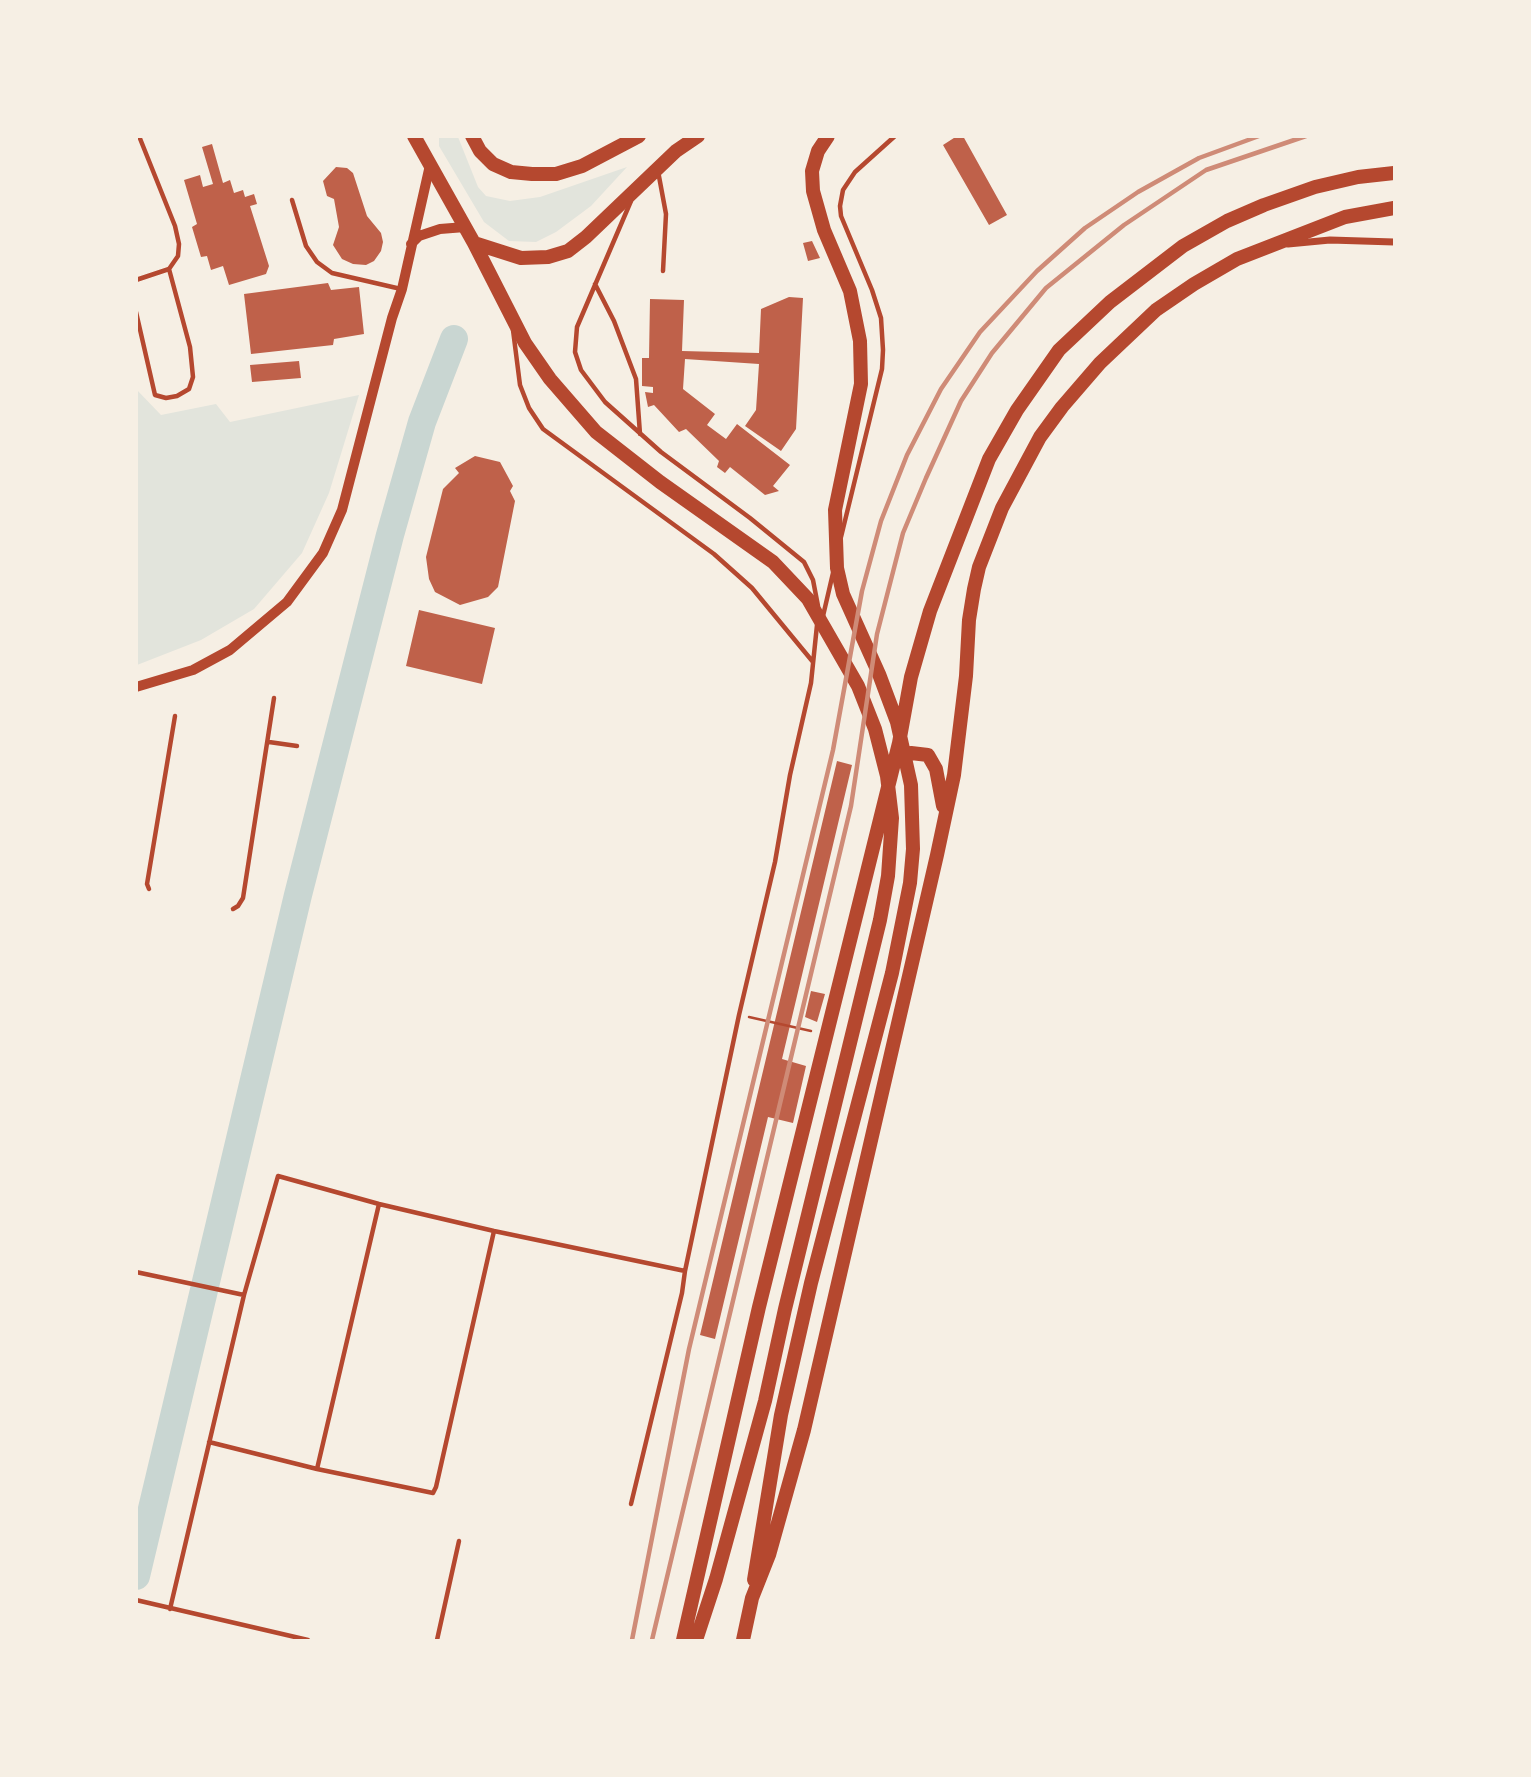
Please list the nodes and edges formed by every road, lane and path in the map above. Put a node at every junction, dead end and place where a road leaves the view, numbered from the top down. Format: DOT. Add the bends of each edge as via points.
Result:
graph roads {
  1 [pos="139,136"];
  2 [pos="414,136"];
  3 [pos="422,136"];
  4 [pos="472,136"];
  5 [pos="639,136"];
  6 [pos="698,136"];
  7 [pos="828,136"];
  8 [pos="895,136"];
  9 [pos="136,149"];
  10 [pos="145,151"];
  11 [pos="427,158"];
  12 [pos="658,168"];
  13 [pos="1395,173"];
  14 [pos="637,188"];
  15 [pos="292,200"];
  16 [pos="1395,208"];
  17 [pos="465,227"];
  18 [pos="1395,242"];
  19 [pos="474,243"];
  20 [pos="411,244"];
  21 [pos="1274,245"];
  22 [pos="169,269"];
  23 [pos="663,271"];
  24 [pos="136,280"];
  25 [pos="595,283"];
  26 [pos="402,289"];
  27 [pos="503,300"];
  28 [pos="136,312"];
  29 [pos="640,434"];
  30 [pos="815,647"];
  31 [pos="813,663"];
  32 [pos="136,687"];
  33 [pos="274,698"];
  34 [pos="175,716"];
  35 [pos="269,742"];
  36 [pos="296,746"];
  37 [pos="893,766"];
  38 [pos="943,818"];
  39 [pos="149,889"];
  40 [pos="233,909"];
  41 [pos="739,1015"];
  42 [pos="828,1034"];
  43 [pos="379,1204"];
  44 [pos="494,1231"];
  45 [pos="685,1270"];
  46 [pos="136,1272"];
  47 [pos="244,1295"];
  48 [pos="209,1442"];
  49 [pos="317,1469"];
  50 [pos="631,1504"];
  51 [pos="459,1541"];
  52 [pos="752,1598"];
  53 [pos="136,1600"];
  54 [pos="170,1609"];
  55 [pos="308,1640"];
  56 [pos="437,1640"];
  57 [pos="683,1640"];
  58 [pos="696,1640"];
  59 [pos="743,1640"];
  1 -- 10 [label="lane"];
  2 -- 11 [label="main road"];
  3 -- 11 [label="main road"];
  4 -- 5 [label="main road" via="493,164 511,172 556,174 582,166"];
  6 -- 12 [label="main road"];
  7 -- 52 [label="main road" via="812,171 813,191 850,291 860,341 861,384 835,510 838,568 843,594 899,730 911,785 913,849 891,973 781,1415"];
  8 -- 30 [label="lane" via="855,172 843,190 840,206 881,318 882,369"];
  9 -- 10 [label="lane"];
  10 -- 22 [label="lane" via="180,244"];
  11 -- 17 [label="main road"];
  11 -- 20 [label="street"];
  12 -- 14 [label="main road"];
  12 -- 23 [label="lane" via="666,214"];
  13 -- 37 [label="main road" via="1315,187 1227,221 1142,276 1059,350 1017,410 974,493 930,611"];
  14 -- 19 [label="main road" via="568,251 521,258"];
  14 -- 25 [label="lane"];
  15 -- 26 [label="lane" via="306,246 317,262 332,273"];
  16 -- 21 [label="main road" via="1345,217"];
  17 -- 19 [label="main road"];
  17 -- 20 [label="street" via="439,229"];
  18 -- 21 [label="street" via="1331,240"];
  19 -- 27 [label="main road"];
  20 -- 26 [label="street"];
  21 -- 38 [label="main road" via="1237,259 1156,310 1100,363 1040,437 979,567 969,620 954,775"];
  22 -- 24 [label="lane"];
  22 -- 28 [label="lane" via="190,347 193,377 189,389 166,398 155,395"];
  25 -- 29 [label="lane" via="636,379"];
  25 -- 29 [label="lane" via="578,327 575,352 581,370 605,402"];
  26 -- 32 [label="street" via="342,510 311,572 278,611 230,650 193,670"];
  27 -- 31 [label="lane" via="512,322 520,385 543,429 714,554 752,588"];
  27 -- 58 [label="main road" via="550,379 596,432 772,562 796,585 849,669 875,729 887,776 892,818 880,920 765,1401"];
  29 -- 30 [label="lane" via="804,562 818,599"];
  30 -- 31 [label="lane"];
  31 -- 41 [label="lane" via="775,862"];
  33 -- 35 [label="lane"];
  34 -- 39 [label="lane"];
  35 -- 36 [label="lane"];
  35 -- 40 [label="lane" via="243,898"];
  37 -- 38 [label="main road" via="911,753 928,755 939,780"];
  37 -- 42 [label="main road"];
  38 -- 52 [label="main road" via="804,1430 769,1555"];
  41 -- 42 [label="path"];
  41 -- 45 [label="lane"];
  42 -- 57 [label="main road" via="759,1307"];
  43 -- 44 [label="lane"];
  43 -- 47 [label="lane" via="276,1177"];
  43 -- 49 [label="lane"];
  44 -- 45 [label="lane"];
  44 -- 49 [label="lane" via="433,1493"];
  45 -- 50 [label="lane"];
  46 -- 47 [label="lane"];
  47 -- 48 [label="lane"];
  48 -- 49 [label="lane"];
  48 -- 54 [label="lane"];
  51 -- 56 [label="lane"];
  52 -- 59 [label="main road"];
  53 -- 54 [label="lane"];
  54 -- 55 [label="lane"];
}
